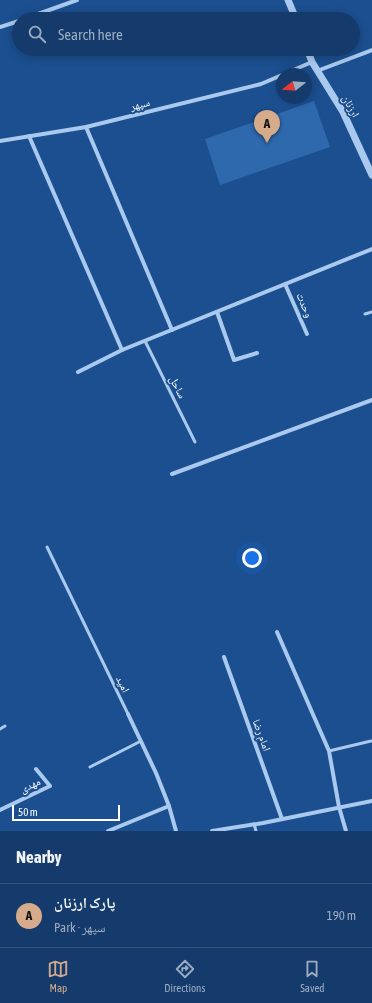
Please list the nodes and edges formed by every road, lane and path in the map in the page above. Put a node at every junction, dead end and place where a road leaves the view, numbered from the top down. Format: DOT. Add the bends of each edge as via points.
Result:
graph roads {
  1 [pos="77,0"];
  2 [pos="288,0"];
  3 [pos="44,12"];
  4 [pos="293,12"];
  5 [pos="12,23"];
  6 [pos="0,27"];
  7 [pos="372,50"];
  8 [pos="360,55"];
  9 [pos="310,56"];
  10 [pos="356,56"];
  11 [pos="312,62"];
  12 [pos="298,68"];
  13 [pos="317,71"];
  14 [pos="276,77"];
  15 [pos="86,127"];
  16 [pos="29,136"];
  17 [pos="0,141"];
  18 [pos="372,175"];
  19 [pos="372,249"];
  20 [pos="286,284"];
  21 [pos="217,312"];
  22 [pos="372,312"];
  23 [pos="365,314"];
  24 [pos="172,330"];
  25 [pos="307,334"];
  26 [pos="145,341"];
  27 [pos="122,350"];
  28 [pos="257,354"];
  29 [pos="78,372"];
  30 [pos="372,400"];
  31 [pos="195,442"];
  32 [pos="172,474"];
  33 [pos="47,547"];
  34 [pos="276,632"];
  35 [pos="224,657"];
  36 [pos="128,714"];
  37 [pos="5,726"];
  38 [pos="0,728"];
  39 [pos="371,741"];
  40 [pos="141,742"];
  41 [pos="329,751"];
  42 [pos="90,767"];
  43 [pos="36,769"];
  44 [pos="372,800"];
  45 [pos="169,806"];
  46 [pos="340,807"];
  47 [pos="0,810"];
  48 [pos="282,819"];
  49 [pos="254,824"];
  50 [pos="109,831"];
  51 [pos="176,831"];
  52 [pos="212,831"];
  53 [pos="256,831"];
  54 [pos="346,831"];
  1 -- 3 [label="street"];
  2 -- 4 [label="street"];
  5 -- 6 [label="street"];
  7 -- 8 [label="street"];
  9 -- 11 [label="street, ارزنان"];
  10 -- 13 [label="street"];
  11 -- 12 [label="street, سپهر"];
  11 -- 13 [label="street, ارزنان"];
  13 -- 18 [label="street, ارزنان" via="343,112"];
  14 -- 15 [label="street, سپهر" via="260,84"];
  15 -- 16 [label="street, سپهر"];
  15 -- 24 [label="street"];
  16 -- 17 [label="street, سپهر"];
  16 -- 27 [label="street"];
  19 -- 20 [label="street"];
  20 -- 21 [label="street"];
  20 -- 25 [label="street, وحدت"];
  21 -- 24 [label="street"];
  21 -- 28 [label="street" via="234,360"];
  22 -- 23 [label="lane"];
  24 -- 26 [label="street"];
  26 -- 27 [label="street"];
  26 -- 31 [label="lane, ساحل"];
  27 -- 29 [label="street"];
  30 -- 32 [label="street"];
  33 -- 36 [label="lane, امید"];
  34 -- 41 [label="street"];
  35 -- 48 [label="street, امام رضا"];
  36 -- 40 [label="street, امید"];
  37 -- 38 [label="lane"];
  39 -- 41 [label="lane"];
  40 -- 42 [label="lane"];
  40 -- 45 [label="street, امید"];
  41 -- 46 [label="street"];
  43 -- 47 [label="street, مهدی" via="50,786"];
  44 -- 46 [label="street"];
  45 -- 50 [label="street"];
  45 -- 51 [label="street, امید"];
  46 -- 48 [label="street"];
  46 -- 54 [label="street"];
  48 -- 49 [label="street"];
  49 -- 52 [label="street"];
  49 -- 53 [label="lane"];
}
